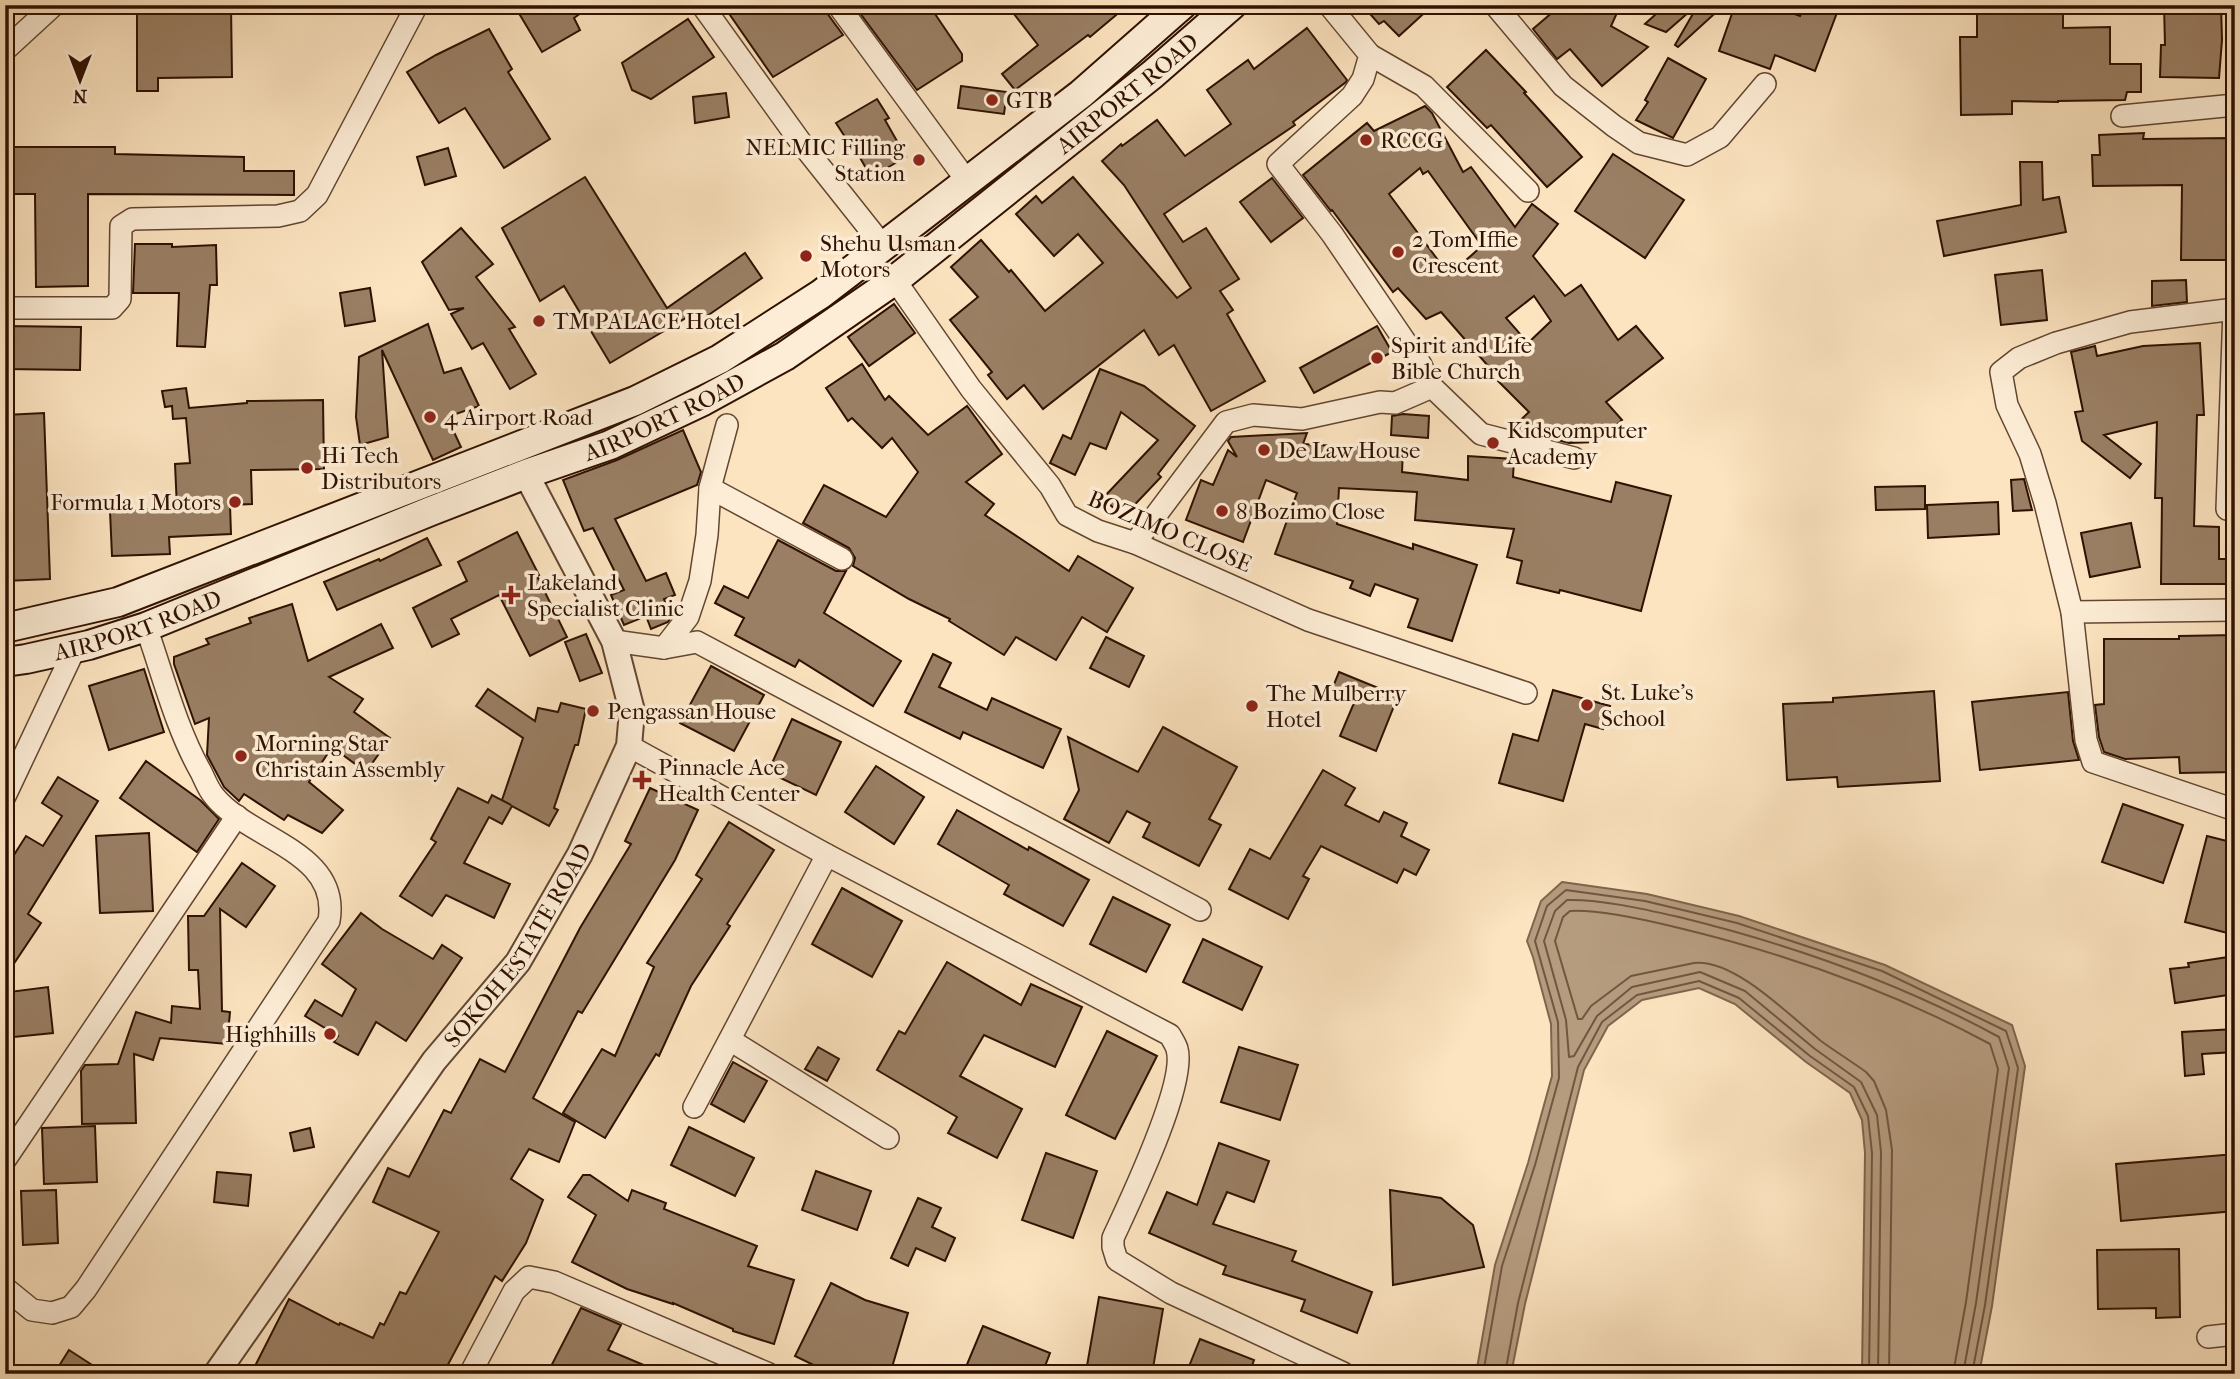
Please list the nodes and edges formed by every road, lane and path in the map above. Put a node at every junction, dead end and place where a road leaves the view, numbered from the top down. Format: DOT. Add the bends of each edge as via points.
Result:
graph roads {
  1 [pos="54,5"];
  2 [pos="417,5"];
  3 [pos="702,5"];
  4 [pos="838,5"];
  5 [pos="1182,5"];
  6 [pos="1232,5"];
  7 [pos="1329,5"];
  8 [pos="1495,5"];
  9 [pos="5,50"];
  10 [pos="1370,55"];
  11 [pos="1765,84"];
  12 [pos="2235,105"];
  13 [pos="2122,116"];
  14 [pos="1003,154"];
  15 [pos="1025,179"];
  16 [pos="967,181"];
  17 [pos="1528,191"];
  18 [pos="883,246"];
  19 [pos="895,281"];
  20 [pos="5,308"];
  21 [pos="2234,309"];
  22 [pos="1429,384"];
  23 [pos="727,425"];
  24 [pos="1574,458"];
  25 [pos="526,474"];
  26 [pos="710,488"];
  27 [pos="2227,509"];
  28 [pos="1135,543"];
  29 [pos="842,559"];
  30 [pos="2235,610"];
  31 [pos="2072,612"];
  32 [pos="146,627"];
  33 [pos="5,628"];
  34 [pos="614,641"];
  35 [pos="75,648"];
  36 [pos="664,648"];
  37 [pos="5,662"];
  38 [pos="1526,693"];
  39 [pos="629,746"];
  40 [pos="5,796"];
  41 [pos="2235,810"];
  42 [pos="237,816"];
  43 [pos="827,855"];
  44 [pos="1200,910"];
  45 [pos="730,1040"];
  46 [pos="694,1107"];
  47 [pos="888,1138"];
  48 [pos="5,1160"];
  49 [pos="5,1288"];
  50 [pos="2235,1334"];
  51 [pos="2208,1337"];
  52 [pos="224,1371"];
  53 [pos="1343,1373"];
  54 [pos="470,1374"];
  55 [pos="769,1374"];
  1 -- 9 [label="street"];
  2 -- 20 [label="street" via="317,195 300,212 132,219 121,226 120,299 112,308"];
  3 -- 18 [label="street" via="802,144"];
  4 -- 16 [label="street"];
  5 -- 14 [label="main road, AIRPORT ROAD" via="1081,94"];
  6 -- 15 [label="main road, AIRPORT ROAD"];
  7 -- 10 [label="street"];
  8 -- 11 [label="street" via="1563,86 1639,143 1687,155 1720,137"];
  10 -- 17 [label="street" via="1424,86"];
  10 -- 22 [label="street" via="1352,96 1278,164 1332,234 1421,365"];
  12 -- 13 [label="street"];
  14 -- 15 [label="main road"];
  14 -- 16 [label="main road, AIRPORT ROAD"];
  15 -- 19 [label="main road, AIRPORT ROAD"];
  16 -- 18 [label="main road, AIRPORT ROAD"];
  18 -- 33 [label="main road, AIRPORT ROAD" via="821,294 720,359 635,401 118,602"];
  19 -- 25 [label="main road, AIRPORT ROAD" via="785,356 703,401 610,445"];
  19 -- 28 [label="street, BOZIMO CLOSE" via="1068,515"];
  21 -- 27 [label="street"];
  21 -- 31 [label="street" via="2130,322 2056,343 2019,358 2001,372 2007,405 2030,454 2045,503"];
  22 -- 24 [label="street" via="1481,434"];
  22 -- 28 [label="street" via="1395,403 1380,402 1302,419 1253,415 1226,422"];
  23 -- 26 [label="street"];
  25 -- 32 [label="main road, AIRPORT ROAD"];
  25 -- 34 [label="street, SOKOH ESTATE ROAD"];
  26 -- 29 [label="street"];
  26 -- 36 [label="street" via="700,580 688,617"];
  28 -- 38 [label="street, BOZIMO CLOSE" via="1308,621"];
  30 -- 31 [label="street"];
  31 -- 41 [label="street" via="2092,762"];
  32 -- 35 [label="main road, AIRPORT ROAD"];
  32 -- 42 [label="street" via="189,752 214,796"];
  34 -- 36 [label="street"];
  34 -- 39 [label="street, SOKOH ESTATE ROAD" via="632,711"];
  35 -- 37 [label="main road, AIRPORT ROAD"];
  35 -- 40 [label="street"];
  36 -- 44 [label="street" via="697,642"];
  39 -- 43 [label="street"];
  39 -- 52 [label="street, SOKOH ESTATE ROAD" via="580,854 518,962 434,1060"];
  42 -- 48 [label="street"];
  42 -- 49 [label="street" via="316,868 332,905 329,921 71,1307 52,1314 32,1310"];
  43 -- 45 [label="street"];
  43 -- 53 [label="street" via="1170,1035 1178,1051 1176,1079 1153,1149 1113,1238 1117,1259 1171,1293"];
  45 -- 46 [label="street"];
  45 -- 47 [label="street"];
  50 -- 51 [label="street"];
  54 -- 55 [label="street" via="514,1291 529,1277 554,1282"];
}
